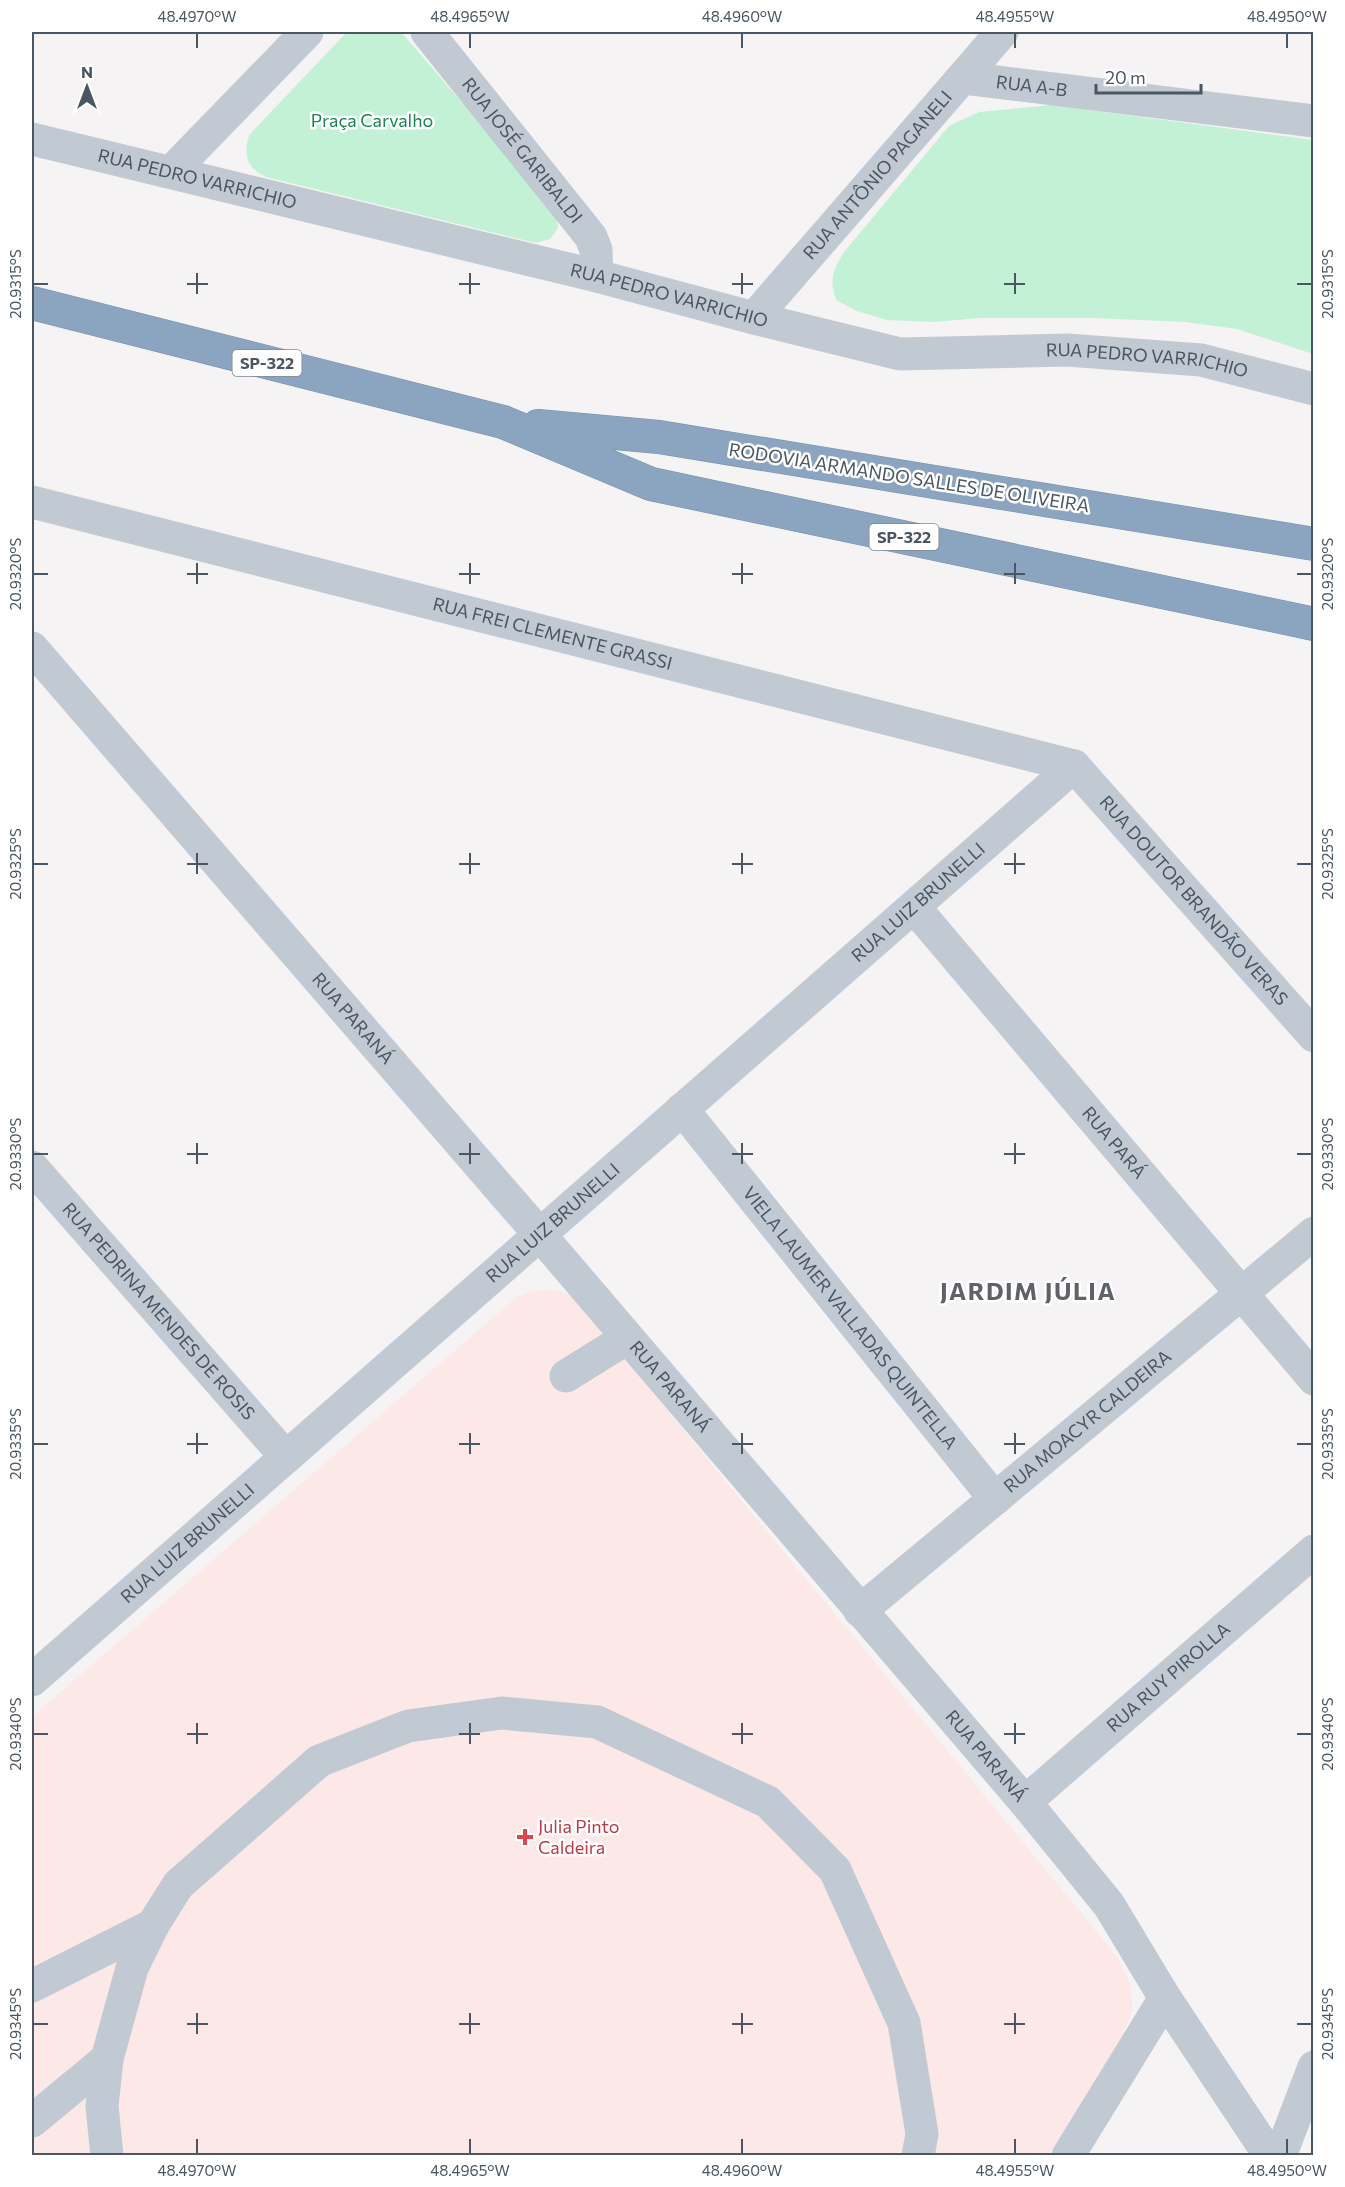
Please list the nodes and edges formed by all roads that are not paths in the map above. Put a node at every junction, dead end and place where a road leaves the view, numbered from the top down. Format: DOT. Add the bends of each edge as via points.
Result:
graph roads {
  1 [pos="307,32"];
  2 [pos="427,32"];
  3 [pos="1002,32"];
  4 [pos="963,78"];
  5 [pos="1314,121"];
  6 [pos="32,139"];
  7 [pos="171,172"];
  8 [pos="597,276"];
  9 [pos="32,303"];
  10 [pos="754,318"];
  11 [pos="1314,389"];
  12 [pos="503,422"];
  13 [pos="32,502"];
  14 [pos="1314,544"];
  15 [pos="1314,624"];
  16 [pos="32,648"];
  17 [pos="1074,766"];
  18 [pos="914,907"];
  19 [pos="1314,1036"];
  20 [pos="682,1109"];
  21 [pos="32,1167"];
  22 [pos="1314,1233"];
  23 [pos="541,1236"];
  24 [pos="1241,1294"];
  25 [pos="627,1338"];
  26 [pos="566,1376"];
  27 [pos="1314,1379"];
  28 [pos="285,1456"];
  29 [pos="995,1499"];
  30 [pos="1314,1551"];
  31 [pos="860,1611"];
  32 [pos="32,1680"];
  33 [pos="1024,1802"];
  34 [pos="153,1925"];
  35 [pos="32,1986"];
  36 [pos="1165,1998"];
  37 [pos="107,2059"];
  38 [pos="1314,2067"];
  39 [pos="32,2121"];
  40 [pos="107,2156"];
  41 [pos="918,2156"];
  42 [pos="1068,2156"];
  43 [pos="1270,2156"];
  44 [pos="1280,2156"];
  1 -- 7 [label="street"];
  2 -- 8 [label="street, RUA JOSÉ GARIBALDI" via="591,237"];
  3 -- 4 [label="street, RUA ANTÔNIO PAGANELI"];
  4 -- 5 [label="street, RUA A-B"];
  4 -- 10 [label="street, RUA ANTÔNIO PAGANELI"];
  6 -- 7 [label="street, RUA PEDRO VARRICHIO"];
  7 -- 8 [label="street, RUA PEDRO VARRICHIO"];
  8 -- 10 [label="street, RUA PEDRO VARRICHIO"];
  9 -- 12 [label="highway, RODOVIA ARMANDO SALLES DE OLIVEIRA / SP-322"];
  10 -- 11 [label="street, RUA PEDRO VARRICHIO" via="900,354 1067,350 1201,360"];
  12 -- 14 [label="highway, RODOVIA ARMANDO SALLES DE OLIVEIRA / SP-322" via="659,437"];
  12 -- 15 [label="highway, RODOVIA ARMANDO SALLES DE OLIVEIRA / SP-322" via="651,484"];
  13 -- 17 [label="street, RUA FREI CLEMENTE GRASSI"];
  16 -- 23 [label="street, RUA PARANÁ"];
  17 -- 18 [label="street, RUA LUIZ BRUNELLI"];
  17 -- 19 [label="street, RUA DOUTOR BRANDÃO VERAS"];
  18 -- 20 [label="street, RUA LUIZ BRUNELLI"];
  18 -- 24 [label="street, RUA PARÁ"];
  20 -- 23 [label="street, RUA LUIZ BRUNELLI"];
  20 -- 29 [label="street, VIELA LAUMER VALLADAS QUINTELLA"];
  21 -- 28 [label="street, RUA PEDRINA MENDES DE ROSIS"];
  22 -- 24 [label="street, RUA MOACYR CALDEIRA"];
  23 -- 25 [label="street, RUA PARANÁ"];
  23 -- 28 [label="street, RUA LUIZ BRUNELLI"];
  24 -- 27 [label="street, RUA PARÁ"];
  24 -- 29 [label="street, RUA MOACYR CALDEIRA"];
  25 -- 26 [label="street"];
  25 -- 31 [label="street, RUA PARANÁ"];
  28 -- 32 [label="street, RUA LUIZ BRUNELLI"];
  29 -- 31 [label="street, RUA MOACYR CALDEIRA"];
  30 -- 33 [label="street, RUA RUY PIROLLA"];
  31 -- 33 [label="street, RUA PARANÁ"];
  33 -- 36 [label="street, RUA PARANÁ" via="1109,1905"];
  34 -- 35 [label="street"];
  34 -- 37 [label="street" via="132,1968"];
  34 -- 41 [label="street" via="178,1885 319,1761 408,1726 502,1713 597,1722 768,1802 835,1870 904,2023 922,2134"];
  36 -- 42 [label="street"];
  36 -- 43 [label="street, RUA PARANÁ"];
  37 -- 39 [label="street"];
  37 -- 40 [label="street" via="102,2106"];
  38 -- 44 [label="street"];
}
